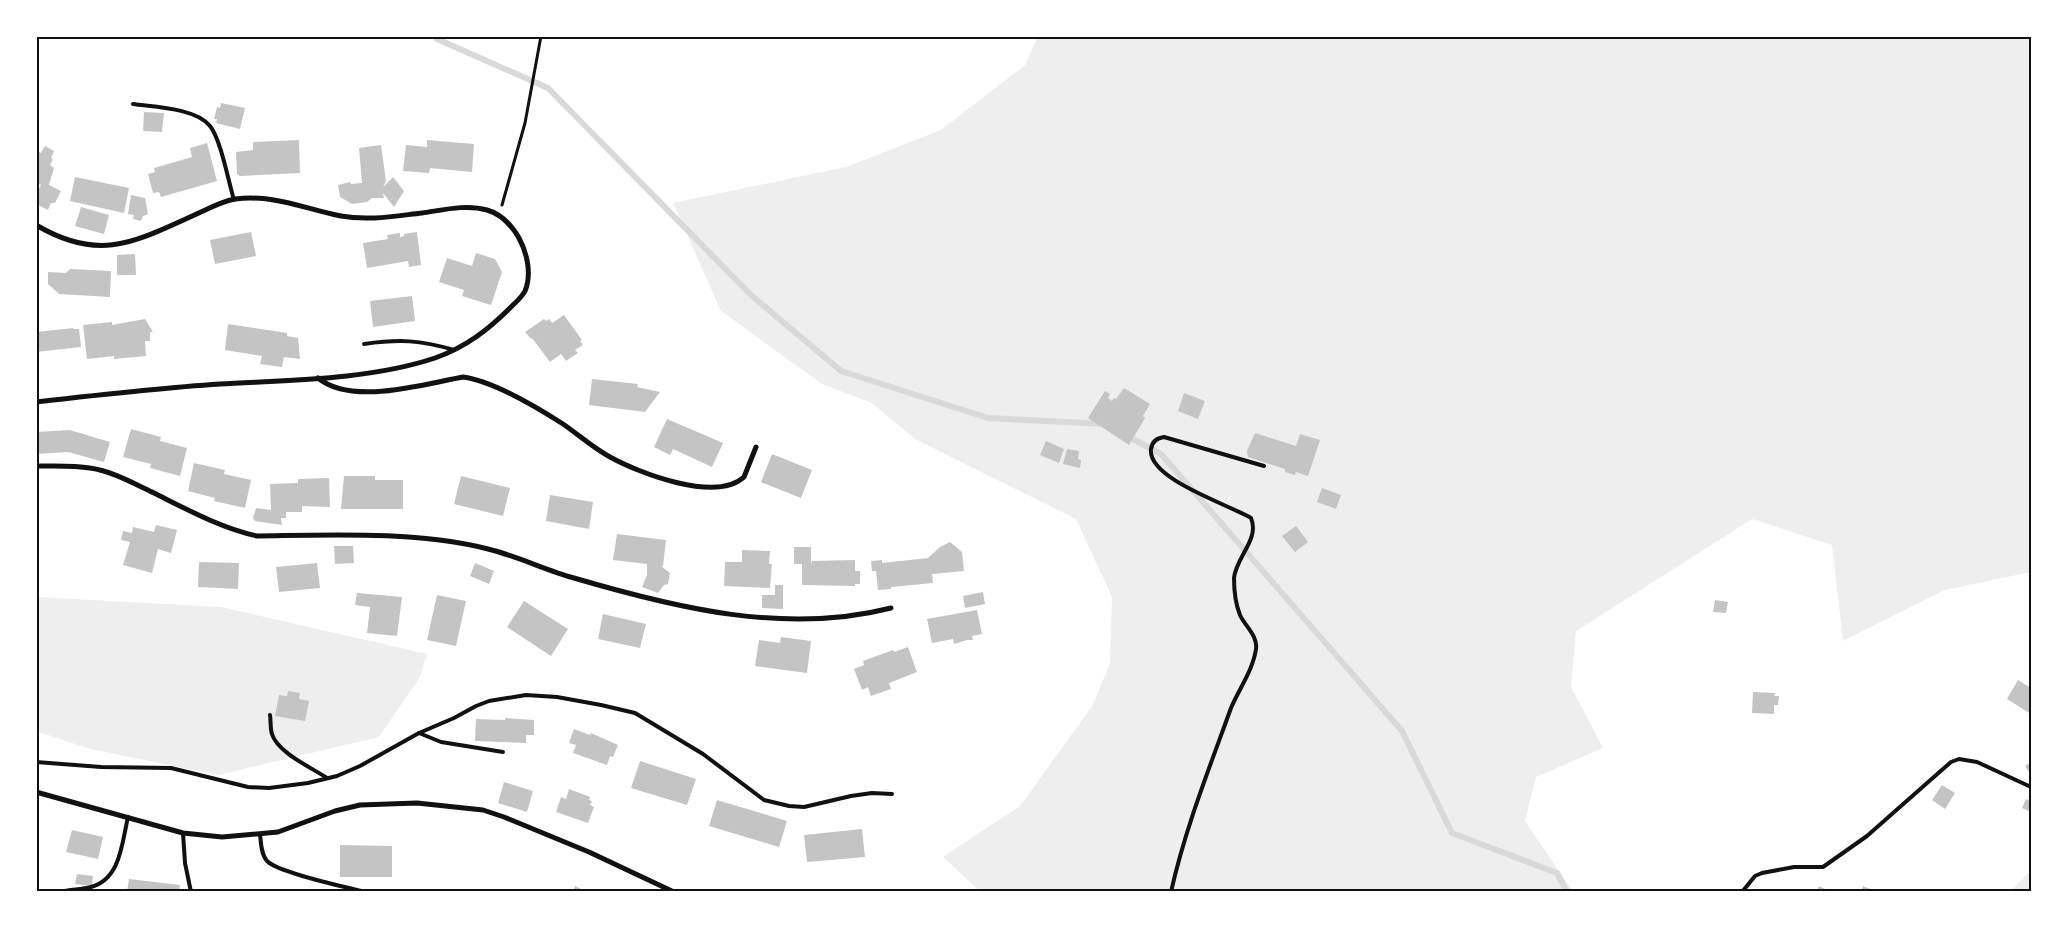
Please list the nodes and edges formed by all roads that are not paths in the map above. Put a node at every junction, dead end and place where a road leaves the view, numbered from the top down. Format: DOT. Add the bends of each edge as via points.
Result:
graph roads {
  1 [pos="133,104"];
  2 [pos="234,200"];
  3 [pos="36,225"];
  4 [pos="364,344"];
  5 [pos="454,350"];
  6 [pos="318,378"];
  7 [pos="36,402"];
  8 [pos="756,447"];
  9 [pos="36,466"];
  10 [pos="1264,466"];
  11 [pos="891,608"];
  12 [pos="270,714"];
  13 [pos="420,734"];
  14 [pos="503,752"];
  15 [pos="36,762"];
  16 [pos="327,778"];
  17 [pos="2031,787"];
  18 [pos="36,792"];
  19 [pos="892,794"];
  20 [pos="128,817"];
  21 [pos="183,832"];
  22 [pos="260,834"];
  23 [pos="671,891"];
  24 [pos="60,892"];
  25 [pos="191,892"];
  26 [pos="365,892"];
  27 [pos="1171,892"];
  28 [pos="1742,892"];
  1 -- 2 [label="lane" via="186,112 209,124 215,134"];
  2 -- 3 [label="street" via="124,244 103,246 66,241"];
  2 -- 5 [label="street" via="265,198 302,204 342,216 373,219 460,208 496,214 515,231 526,254 526,287 491,327"];
  4 -- 5 [label="lane" via="398,340 428,342"];
  5 -- 6 [label="street" via="376,371"];
  6 -- 7 [label="street" via="176,387"];
  6 -- 8 [label="street" via="347,390 367,391 472,378 504,391 563,424 611,458 658,477 700,488 740,481"];
  9 -- 11 [label="street" via="99,470 238,532 257,536 382,537 488,549 641,597 729,615 838,618"];
  10 -- 27 [label="lane" via="1164,437 1158,438 1150,451 1157,467 1168,475 1251,518 1254,531 1234,578 1236,604 1254,636 1256,647 1186,832"];
  12 -- 16 [label="lane" via="272,736 286,754"];
  13 -- 14 [label="lane" via="441,742"];
  13 -- 16 [label="lane" via="360,766"];
  13 -- 19 [label="lane" via="489,701 526,695 557,698 635,714 703,754 764,800 804,807 865,794"];
  15 -- 16 [label="lane" via="171,768 248,787 269,788"];
  17 -- 28 [label="lane" via="1977,762 1959,759 1867,836 1823,868 1762,873 1755,876"];
  18 -- 20 [label="street"];
  20 -- 21 [label="street"];
  20 -- 24 [label="lane" via="118,863 111,875 90,887"];
  21 -- 22 [label="street" via="222,837"];
  21 -- 25 [label="lane"];
  22 -- 23 [label="street" via="278,832 360,805 400,803 483,810 589,852"];
  22 -- 26 [label="lane" via="263,853 275,866"];
}
